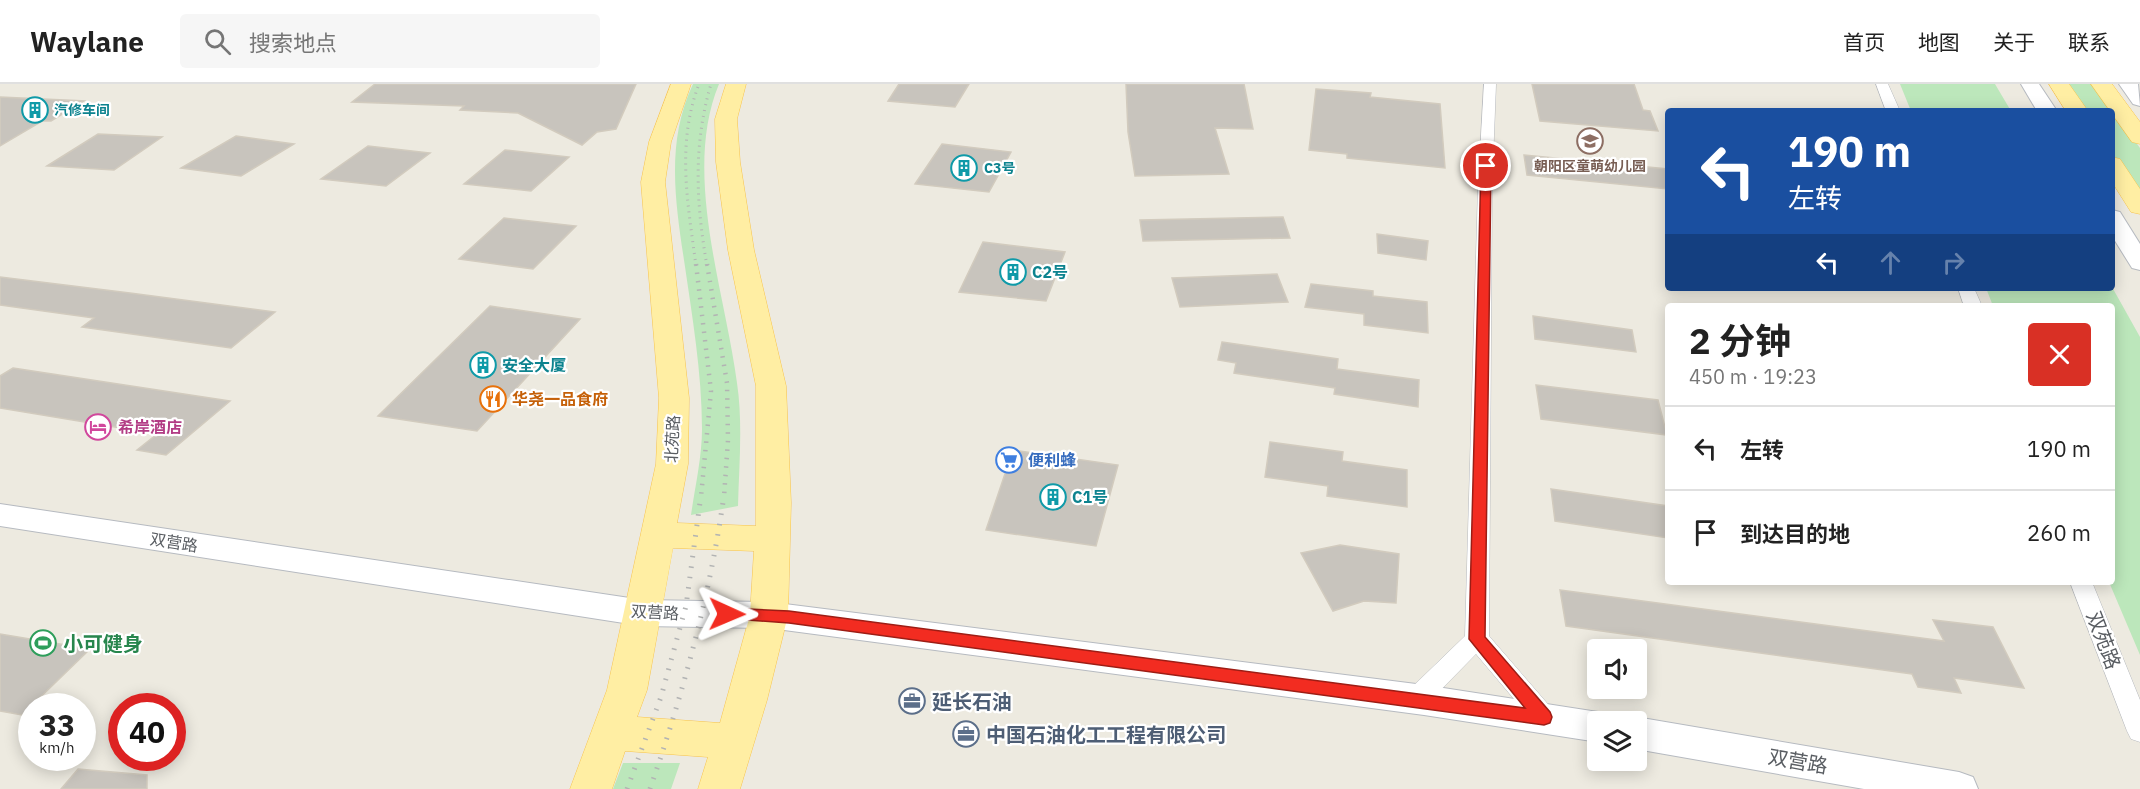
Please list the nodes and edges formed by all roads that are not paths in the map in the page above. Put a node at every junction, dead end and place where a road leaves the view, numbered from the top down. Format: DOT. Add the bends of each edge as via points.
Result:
graph roads {
  1 [pos="681,84"];
  2 [pos="736,84"];
  3 [pos="1490,84"];
  4 [pos="1882,84"];
  5 [pos="2030,84"];
  6 [pos="2059,84"];
  7 [pos="2101,84"];
  8 [pos="2127,84"];
  9 [pos="2140,100"];
  10 [pos="1892,108"];
  11 [pos="2045,108"];
  12 [pos="2075,108"];
  13 [pos="2140,136"];
  14 [pos="2115,169"];
  15 [pos="2140,207"];
  16 [pos="2115,222"];
  17 [pos="2140,263"];
  18 [pos="0,515"];
  19 [pos="658,535"];
  20 [pos="772,539"];
  21 [pos="2082,585"];
  22 [pos="643,613"];
  23 [pos="769,615"];
  24 [pos="1477,639"];
  25 [pos="1416,699"];
  26 [pos="1544,717"];
  27 [pos="1587,725"];
  28 [pos="2140,731"];
  29 [pos="611,733"];
  30 [pos="1647,736"];
  31 [pos="734,741"];
  32 [pos="591,789"];
  33 [pos="719,789"];
  34 [pos="1959,789"];
  1 -- 19 [label="main road, 北苑路" via="660,142 653,182 674,398 672,464"];
  2 -- 20 [label="main road" via="726,119 728,162 741,250 771,386"];
  3 -- 24 [label="street"];
  4 -- 10 [label="street"];
  5 -- 11 [label="street"];
  6 -- 12 [label="main road"];
  7 -- 13 [label="main road"];
  8 -- 9 [label="street"];
  14 -- 15 [label="main road"];
  16 -- 17 [label="street"];
  18 -- 22 [label="street, 双营路"];
  19 -- 20 [label="main road"];
  19 -- 22 [label="main road, 北苑路"];
  20 -- 23 [label="main road"];
  21 -- 28 [label="street, 双苑路"];
  22 -- 23 [label="street, 双营路"];
  22 -- 29 [label="main road, 北苑路" via="627,690"];
  23 -- 25 [label="street, 双营路"];
  23 -- 31 [label="main road"];
  24 -- 25 [label="street"];
  24 -- 26 [label="street"];
  25 -- 26 [label="street, 双营路"];
  26 -- 27 [label="street, 双营路"];
  29 -- 31 [label="main road"];
  29 -- 32 [label="main road, 北苑路"];
  30 -- 34 [label="street, 双营路"];
  31 -- 33 [label="main road"];
}
